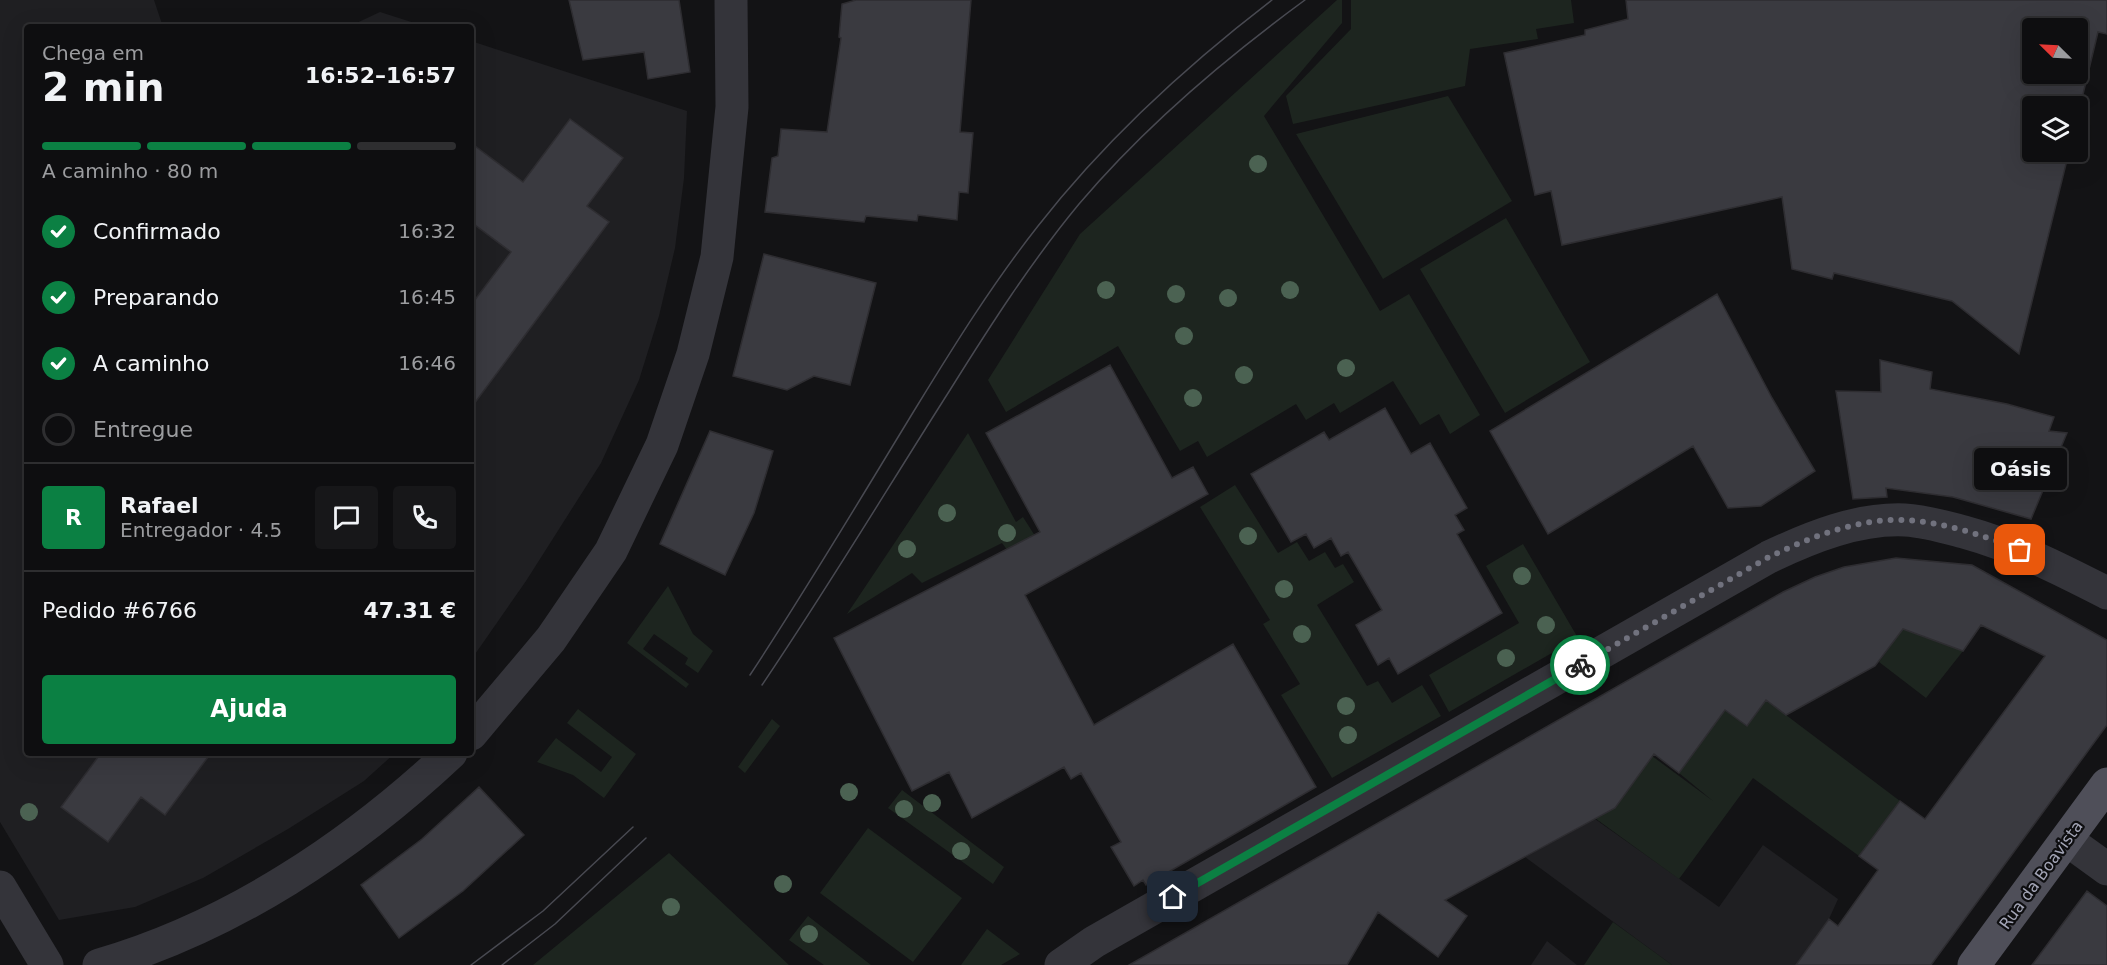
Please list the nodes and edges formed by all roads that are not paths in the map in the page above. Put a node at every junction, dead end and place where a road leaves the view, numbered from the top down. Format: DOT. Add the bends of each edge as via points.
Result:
graph roads {
  1 [pos="731,0"];
  2 [pos="2107,593"];
  3 [pos="474,730"];
  4 [pos="447,756"];
  5 [pos="2107,784"];
  6 [pos="2067,840"];
  7 [pos="2107,869"];
  8 [pos="0,887"];
  9 [pos="47,965"];
  10 [pos="99,965"];
  11 [pos="1060,965"];
  12 [pos="1974,965"];
  1 -- 3 [label="street" via="732,108 717,257 693,354 662,445 605,560 551,639"];
  2 -- 11 [label="street" via="2042,559 1936,524 1904,520 1869,523 1802,542 1094,942"];
  4 -- 10 [label="street" via="375,818 259,896 204,925"];
  5 -- 6 [label="main road, Rua da Boavista"];
  6 -- 7 [label="street"];
  6 -- 12 [label="main road, Rua da Boavista"];
  8 -- 9 [label="street"];
}
